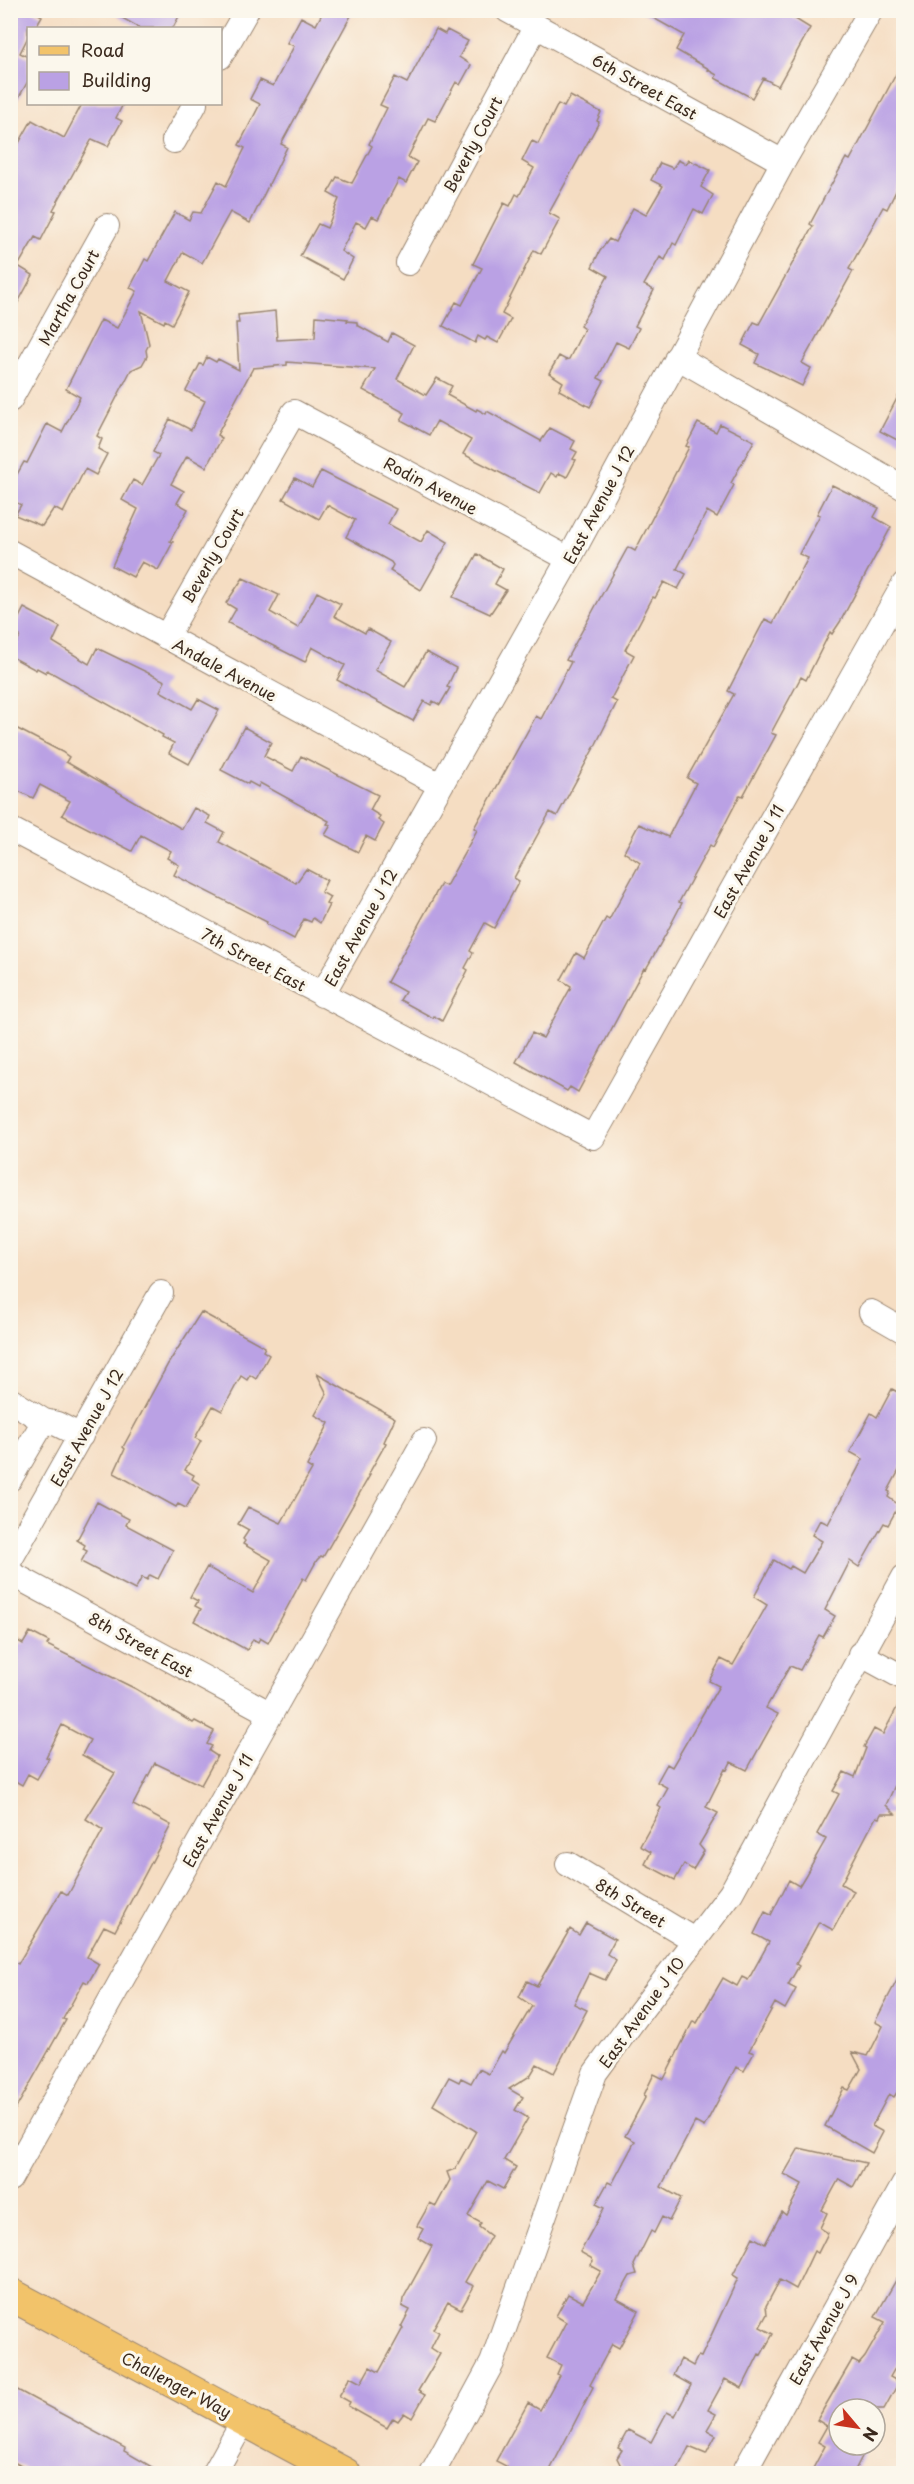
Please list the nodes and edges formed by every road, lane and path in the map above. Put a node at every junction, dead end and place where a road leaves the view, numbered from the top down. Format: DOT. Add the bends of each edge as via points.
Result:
graph roads {
  1 [pos="246,10"];
  2 [pos="507,10"];
  3 [pos="871,10"];
  4 [pos="536,26"];
  5 [pos="222,53"];
  6 [pos="194,105"];
  7 [pos="174,141"];
  8 [pos="783,162"];
  9 [pos="107,226"];
  10 [pos="408,263"];
  11 [pos="677,357"];
  12 [pos="10,400"];
  13 [pos="294,412"];
  14 [pos="903,488"];
  15 [pos="10,552"];
  16 [pos="569,559"];
  17 [pos="903,584"];
  18 [pos="166,637"];
  19 [pos="440,785"];
  20 [pos="10,829"];
  21 [pos="322,995"];
  22 [pos="593,1137"];
  23 [pos="161,1293"];
  24 [pos="871,1312"];
  25 [pos="903,1331"];
  26 [pos="10,1400"];
  27 [pos="44,1421"];
  28 [pos="81,1436"];
  29 [pos="424,1441"];
  30 [pos="10,1479"];
  31 [pos="10,1560"];
  32 [pos="10,1573"];
  33 [pos="903,1577"];
  34 [pos="860,1654"];
  35 [pos="903,1678"];
  36 [pos="271,1714"];
  37 [pos="568,1864"];
  38 [pos="694,1940"];
  39 [pos="10,2179"];
  40 [pos="903,2184"];
  41 [pos="10,2294"];
  42 [pos="244,2420"];
  43 [pos="214,2474"];
  44 [pos="345,2474"];
  45 [pos="432,2474"];
  46 [pos="743,2474"];
  1 -- 5 [label="street"];
  2 -- 4 [label="street, 6th Street East"];
  3 -- 8 [label="street, East Avenue J 12"];
  4 -- 8 [label="street, 6th Street East"];
  4 -- 10 [label="street, Beverly Court"];
  6 -- 7 [label="street"];
  8 -- 11 [label="street, East Avenue J 12"];
  9 -- 12 [label="street, Martha Court"];
  11 -- 14 [label="street"];
  11 -- 16 [label="street, East Avenue J 12"];
  13 -- 16 [label="street, Rodin Avenue"];
  13 -- 18 [label="street, Beverly Court"];
  15 -- 18 [label="street, Andale Avenue"];
  16 -- 19 [label="street, East Avenue J 12"];
  17 -- 22 [label="street, East Avenue J 11"];
  18 -- 19 [label="street, Andale Avenue"];
  19 -- 21 [label="street, East Avenue J 12"];
  20 -- 21 [label="street, 7th Street East"];
  21 -- 22 [label="street, 7th Street East"];
  23 -- 28 [label="street, East Avenue J 12"];
  24 -- 25 [label="street"];
  26 -- 27 [label="street"];
  27 -- 28 [label="street"];
  27 -- 30 [label="street"];
  28 -- 31 [label="street, East Avenue J 12"];
  29 -- 36 [label="street, East Avenue J 11"];
  32 -- 36 [label="street, 8th Street East"];
  33 -- 34 [label="street, East Avenue J 10"];
  34 -- 35 [label="street"];
  34 -- 38 [label="street, East Avenue J 10" via="731,1893"];
  36 -- 39 [label="street, East Avenue J 11"];
  37 -- 38 [label="street, 8th Street"];
  38 -- 45 [label="street, East Avenue J 10" via="595,2073 492,2363"];
  40 -- 46 [label="street, East Avenue J 9"];
  41 -- 42 [label="main road, Challenger Way"];
  42 -- 43 [label="street"];
  42 -- 44 [label="main road, Challenger Way"];
}
